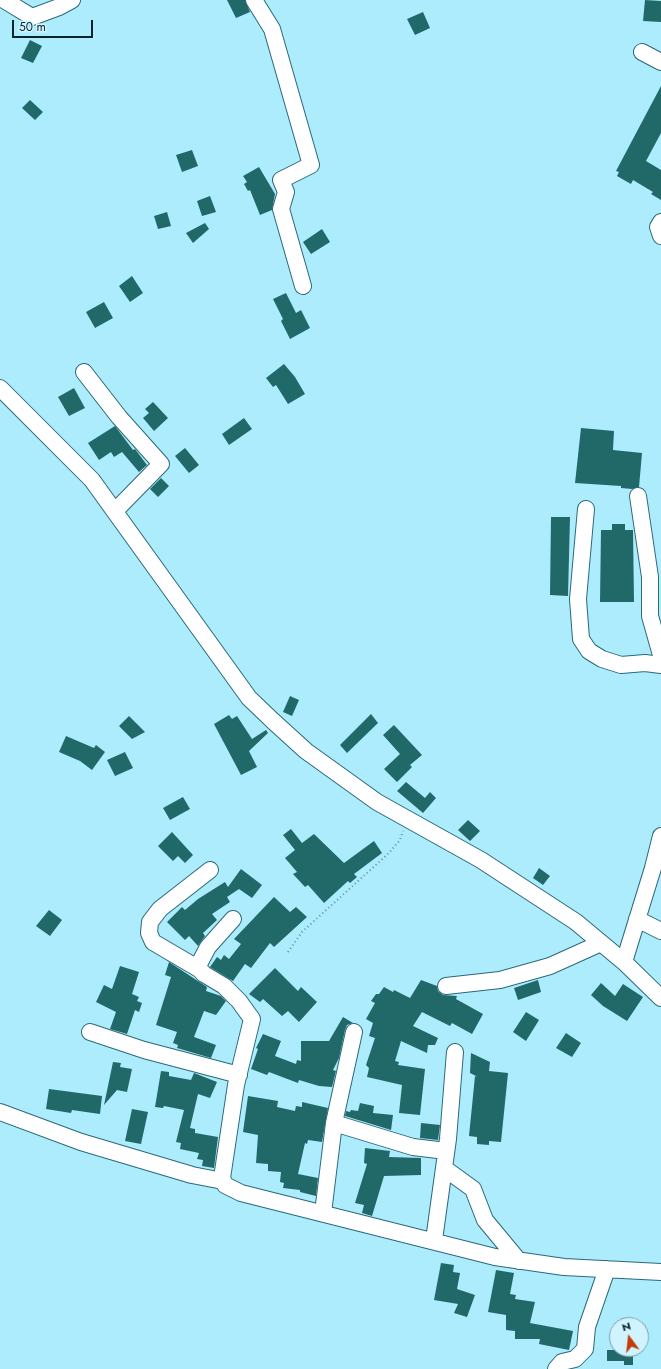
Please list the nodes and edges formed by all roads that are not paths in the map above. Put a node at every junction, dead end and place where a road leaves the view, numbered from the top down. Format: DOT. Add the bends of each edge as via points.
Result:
graph roads {
  1 [pos="4,0"];
  2 [pos="72,0"];
  3 [pos="254,0"];
  4 [pos="642,52"];
  5 [pos="661,62"];
  6 [pos="661,222"];
  7 [pos="661,236"];
  8 [pos="303,286"];
  9 [pos="84,372"];
  10 [pos="0,388"];
  11 [pos="638,496"];
  12 [pos="586,509"];
  13 [pos="115,511"];
  14 [pos="661,655"];
  15 [pos="661,665"];
  16 [pos="661,836"];
  17 [pos="210,870"];
  18 [pos="638,919"];
  19 [pos="233,920"];
  20 [pos="661,931"];
  21 [pos="601,942"];
  22 [pos="624,962"];
  23 [pos="200,969"];
  24 [pos="446,986"];
  25 [pos="661,998"];
  26 [pos="90,1032"];
  27 [pos="354,1032"];
  28 [pos="455,1052"];
  29 [pos="239,1075"];
  30 [pos="0,1112"];
  31 [pos="334,1123"];
  32 [pos="446,1151"];
  33 [pos="444,1168"];
  34 [pos="223,1181"];
  35 [pos="323,1213"];
  36 [pos="434,1240"];
  37 [pos="519,1261"];
  38 [pos="607,1269"];
  39 [pos="661,1272"];
  40 [pos="556,1369"];
  1 -- 2 [label="street" via="32,16"];
  3 -- 8 [label="street" via="272,29 310,166 281,180 286,192 281,209"];
  4 -- 5 [label="street"];
  6 -- 7 [label="street" via="658,227"];
  9 -- 13 [label="street" via="119,417 161,464"];
  10 -- 13 [label="street" via="92,480"];
  11 -- 14 [label="street" via="650,577 650,616"];
  12 -- 15 [label="street" via="578,599 581,639 590,651 602,659 621,665"];
  13 -- 21 [label="street" via="249,698 273,722 306,751 377,802 482,860 576,922"];
  16 -- 18 [label="street"];
  17 -- 23 [label="street" via="160,909 150,922 149,932 153,942"];
  18 -- 20 [label="street"];
  18 -- 22 [label="street"];
  19 -- 23 [label="street" via="208,947 199,964"];
  21 -- 22 [label="street"];
  21 -- 24 [label="street" via="550,966 500,980"];
  22 -- 25 [label="street"];
  23 -- 29 [label="street" via="224,986 252,1019"];
  26 -- 29 [label="street" via="144,1050"];
  27 -- 31 [label="street"];
  28 -- 32 [label="street"];
  29 -- 34 [label="street" via="225,1154"];
  30 -- 34 [label="street" via="81,1142 192,1175"];
  31 -- 32 [label="street" via="413,1147"];
  31 -- 35 [label="street"];
  32 -- 33 [label="street"];
  33 -- 36 [label="street"];
  33 -- 37 [label="street" via="473,1189 485,1220"];
  34 -- 35 [label="street" via="241,1193"];
  35 -- 36 [label="street"];
  36 -- 37 [label="street"];
  37 -- 38 [label="street"];
  38 -- 39 [label="street"];
  38 -- 40 [label="street" via="587,1327 585,1349 575,1359 562,1362"];
}
